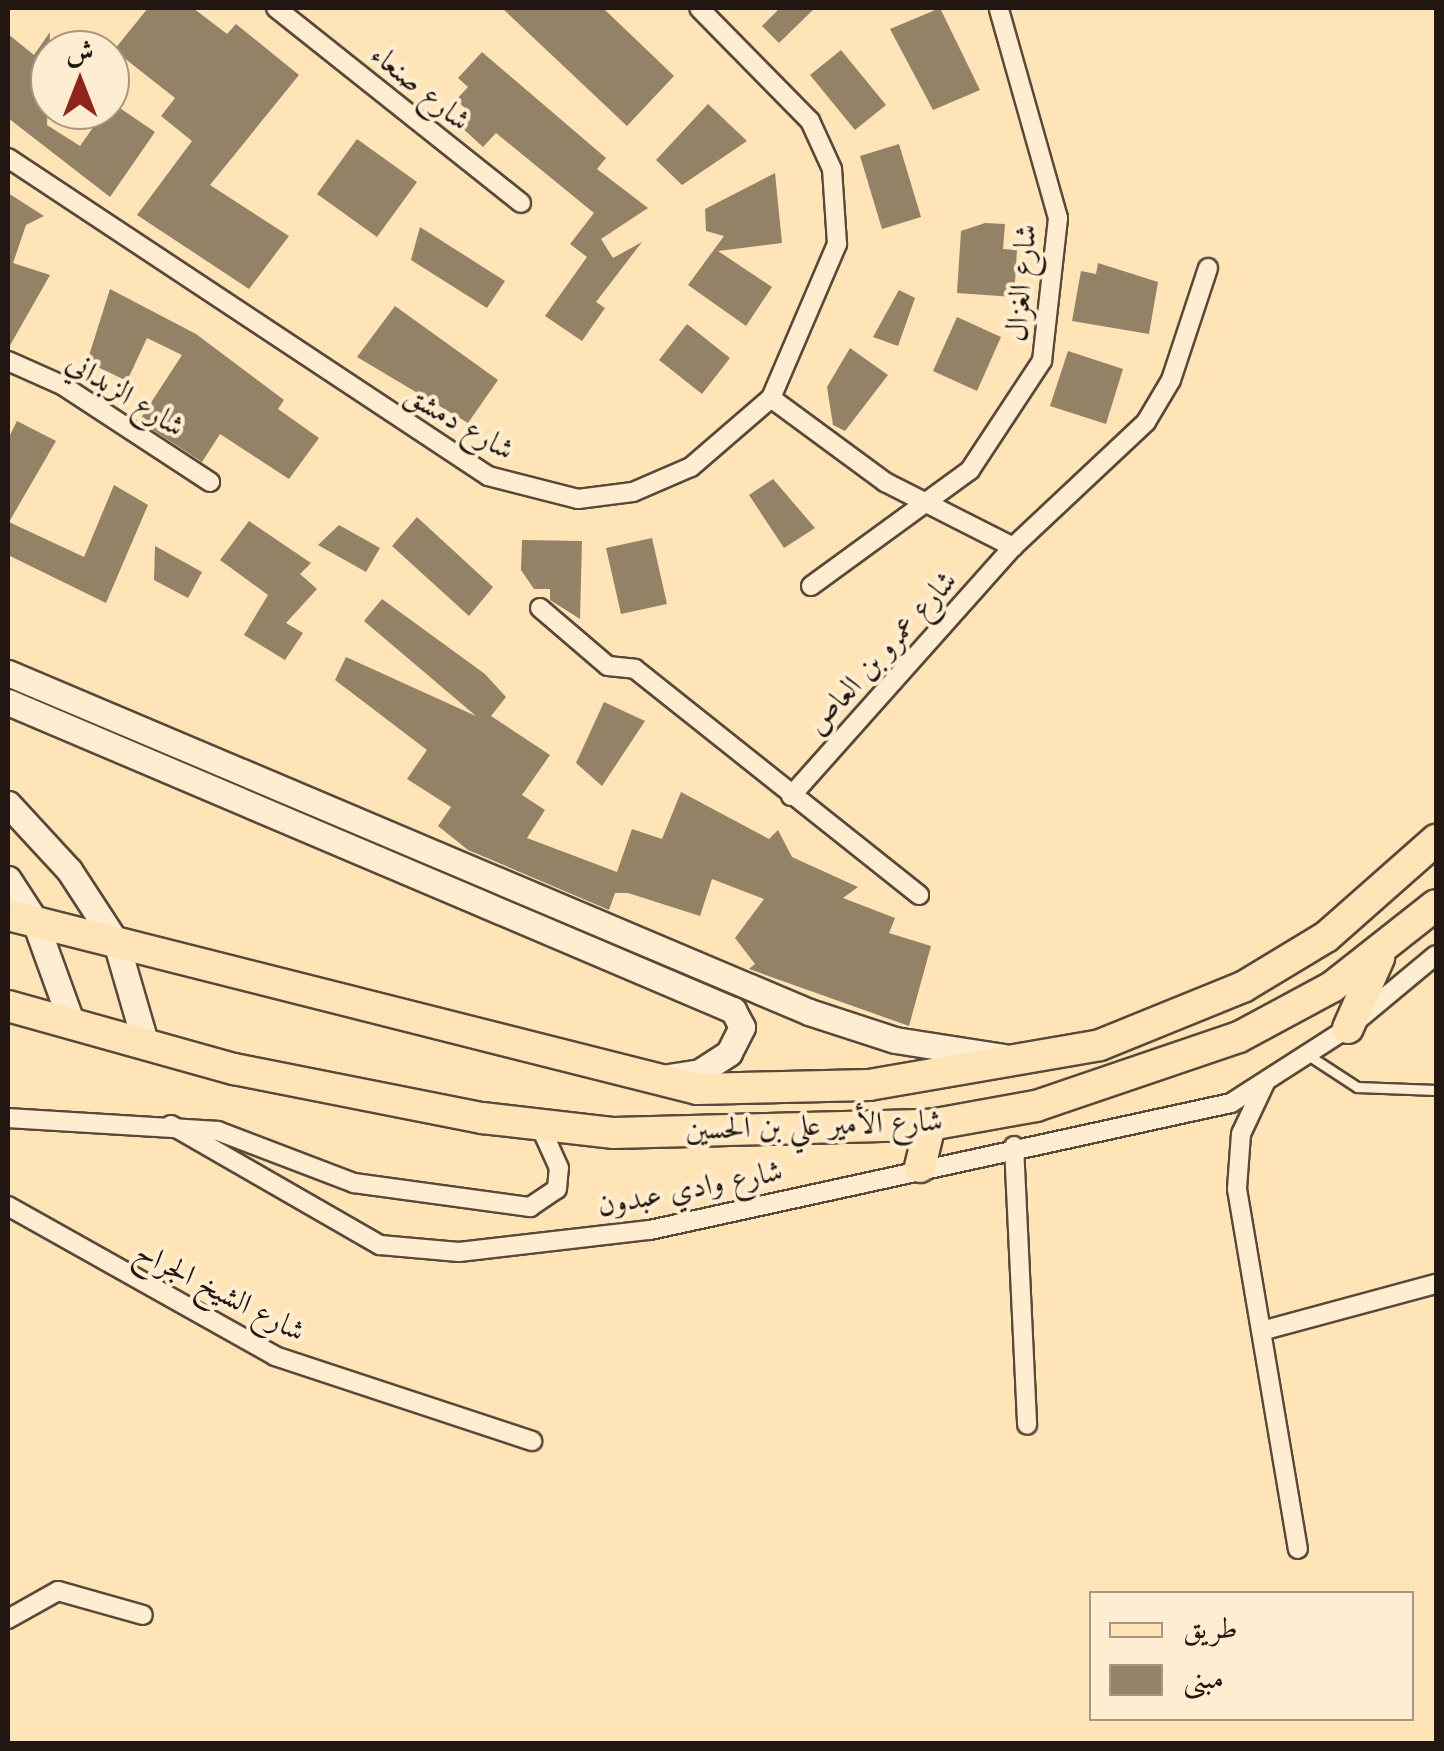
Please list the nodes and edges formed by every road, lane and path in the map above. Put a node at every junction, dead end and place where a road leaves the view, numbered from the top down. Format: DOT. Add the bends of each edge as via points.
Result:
graph roads {
  1 [pos="699,8"];
  2 [pos="999,8"];
  3 [pos="285,10"];
  4 [pos="8,158"];
  5 [pos="521,203"];
  6 [pos="1208,268"];
  7 [pos="8,360"];
  8 [pos="770,398"];
  9 [pos="210,482"];
  10 [pos="925,505"];
  11 [pos="1013,547"];
  12 [pos="811,586"];
  13 [pos="540,608"];
  14 [pos="8,673"];
  15 [pos="8,702"];
  16 [pos="792,796"];
  17 [pos="8,804"];
  18 [pos="1436,840"];
  19 [pos="8,878"];
  20 [pos="919,895"];
  21 [pos="1436,905"];
  22 [pos="21,917"];
  23 [pos="116,942"];
  24 [pos="1383,950"];
  25 [pos="1436,955"];
  26 [pos="8,1006"];
  27 [pos="72,1024"];
  28 [pos="1348,1028"];
  29 [pos="146,1045"];
  30 [pos="1308,1055"];
  31 [pos="1033,1061"];
  32 [pos="654,1079"];
  33 [pos="1265,1083"];
  34 [pos="1436,1090"];
  35 [pos="8,1118"];
  36 [pos="539,1124"];
  37 [pos="171,1125"];
  38 [pos="930,1125"];
  39 [pos="1014,1146"];
  40 [pos="920,1167"];
  41 [pos="8,1206"];
  42 [pos="530,1207"];
  43 [pos="544,1242"];
  44 [pos="1436,1284"];
  45 [pos="1265,1330"];
  46 [pos="1028,1425"];
  47 [pos="532,1441"];
  48 [pos="1298,1549"];
  49 [pos="143,1615"];
  50 [pos="8,1619"];
  1 -- 8 [label="street, شارع دمشق" via="788,94 835,182 840,218 828,277"];
  2 -- 10 [label="street, شارع الغزال" via="1058,218 1051,317 1017,411 970,470"];
  3 -- 5 [label="street, شارع صنعاء"];
  4 -- 8 [label="street, شارع دمشق" via="440,450 529,491 578,499 665,482 725,443"];
  6 -- 11 [label="street, شارع عمرو بن العاص" via="1160,402"];
  7 -- 9 [label="street, شارع الزبداني" via="62,385"];
  8 -- 10 [label="street"];
  10 -- 11 [label="street"];
  10 -- 12 [label="street, شارع الغزال"];
  11 -- 16 [label="street, شارع عمرو بن العاص"];
  13 -- 16 [label="street" via="608,666 635,669"];
  14 -- 31 [label="street, شارع الأمير علي بن الحسين" via="846,1026"];
  15 -- 32 [label="street, شارع الأمير علي بن الحسين" via="733,1010 742,1027 720,1061"];
  16 -- 20 [label="street"];
  17 -- 23 [label="street" via="68,870"];
  18 -- 31 [label="main road, شارع الأمير علي بن الحسين" via="1326,936 1244,987"];
  19 -- 22 [label="street"];
  21 -- 24 [label="main road, شارع الأمير علي بن الحسين"];
  22 -- 23 [label="main road, شارع الأمير علي بن الحسين"];
  22 -- 27 [label="street"];
  23 -- 29 [label="street"];
  23 -- 32 [label="main road, شارع الأمير علي بن الحسين"];
  24 -- 28 [label="main road"];
  24 -- 38 [label="main road, شارع الأمير علي بن الحسين" via="1224,1043 1036,1106"];
  25 -- 28 [label="street, شارع وادي عبدون"];
  26 -- 27 [label="main road, شارع الأمير علي بن الحسين"];
  27 -- 29 [label="main road, شارع الأمير علي بن الحسين"];
  28 -- 30 [label="street, شارع وادي عبدون"];
  29 -- 36 [label="main road, شارع الأمير علي بن الحسين"];
  30 -- 33 [label="street, شارع وادي عبدون"];
  30 -- 34 [label="lane" via="1356,1087"];
  31 -- 32 [label="main road, شارع الأمير علي بن الحسين" via="869,1085 698,1089"];
  33 -- 39 [label="street, شارع وادي عبدون" via="1204,1111"];
  33 -- 45 [label="street" via="1236,1163"];
  35 -- 37 [label="street"];
  36 -- 38 [label="main road, شارع الأمير علي بن الحسين" via="614,1133"];
  36 -- 42 [label="street" via="558,1168 556,1189"];
  37 -- 42 [label="street" via="253,1141 354,1183"];
  37 -- 43 [label="street, شارع وادي عبدون" via="380,1245 460,1252"];
  38 -- 40 [label="main road"];
  39 -- 40 [label="street, شارع وادي عبدون"];
  39 -- 46 [label="street"];
  40 -- 43 [label="street, شارع وادي عبدون" via="650,1230"];
  41 -- 47 [label="street, شارع الشيخ الجراح" via="275,1356"];
  42 -- 43 [label="street"];
  44 -- 45 [label="street"];
  45 -- 48 [label="street"];
  49 -- 50 [label="street" via="58,1591"];
}
